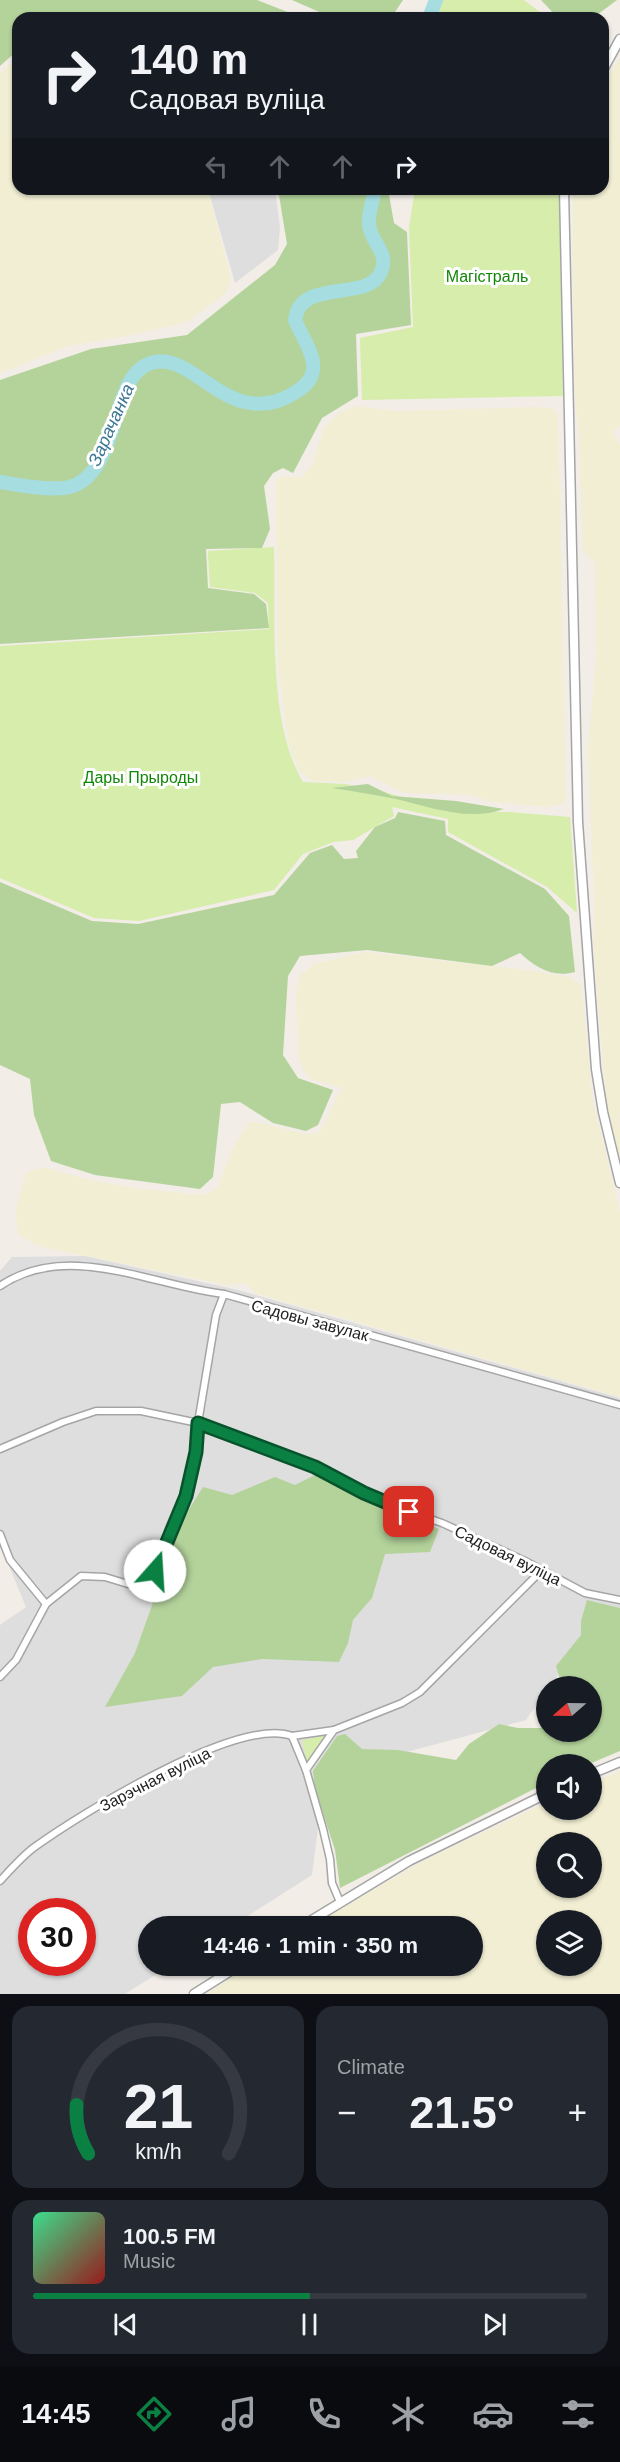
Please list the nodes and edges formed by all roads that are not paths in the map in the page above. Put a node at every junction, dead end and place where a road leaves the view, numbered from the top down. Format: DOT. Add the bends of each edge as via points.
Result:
graph roads {
  1 [pos="620,39"];
  2 [pos="609,59"];
  3 [pos="564,195"];
  4 [pos="620,1183"];
  5 [pos="0,1286"];
  6 [pos="224,1294"];
  7 [pos="620,1405"];
  8 [pos="198,1423"];
  9 [pos="0,1449"];
  10 [pos="0,1534"];
  11 [pos="541,1571"];
  12 [pos="620,1600"];
  13 [pos="46,1604"];
  14 [pos="0,1677"];
  15 [pos="334,1730"];
  16 [pos="292,1736"];
  17 [pos="620,1762"];
  18 [pos="602,1769"];
  19 [pos="306,1770"];
  20 [pos="536,1799"];
  21 [pos="0,1881"];
  22 [pos="340,1902"];
  23 [pos="318,1916"];
  24 [pos="223,1976"];
  25 [pos="194,1994"];
  1 -- 2 [label="street"];
  3 -- 4 [label="street" via="578,822 596,1069"];
  5 -- 6 [label="street, Садовы завулак" via="46,1269 95,1266 200,1292"];
  6 -- 7 [label="street, Садовы завулак"];
  6 -- 8 [label="street" via="216,1315"];
  8 -- 9 [label="street, Садовая вуліца" via="141,1411 96,1411"];
  8 -- 11 [label="street, Садовая вуліца" via="315,1467 364,1493 442,1522"];
  8 -- 13 [label="street" via="186,1496 155,1571 144,1582 128,1584 105,1577 81,1576"];
  10 -- 13 [label="street" via="10,1560"];
  11 -- 12 [label="street, Садовая вуліца" via="585,1593"];
  11 -- 15 [label="street, Зарэчная вуліца" via="420,1692"];
  13 -- 14 [label="street" via="16,1660"];
  15 -- 16 [label="street, Зарэчная вуліца"];
  15 -- 19 [label="street"];
  16 -- 19 [label="street"];
  16 -- 21 [label="street, Зарэчная вуліца" via="271,1732 178,1763 58,1831 34,1847"];
  17 -- 18 [label="street"];
  19 -- 22 [label="street" via="330,1859 332,1883"];
  20 -- 22 [label="street" via="409,1861"];
  22 -- 23 [label="street"];
  24 -- 25 [label="street"];
}
